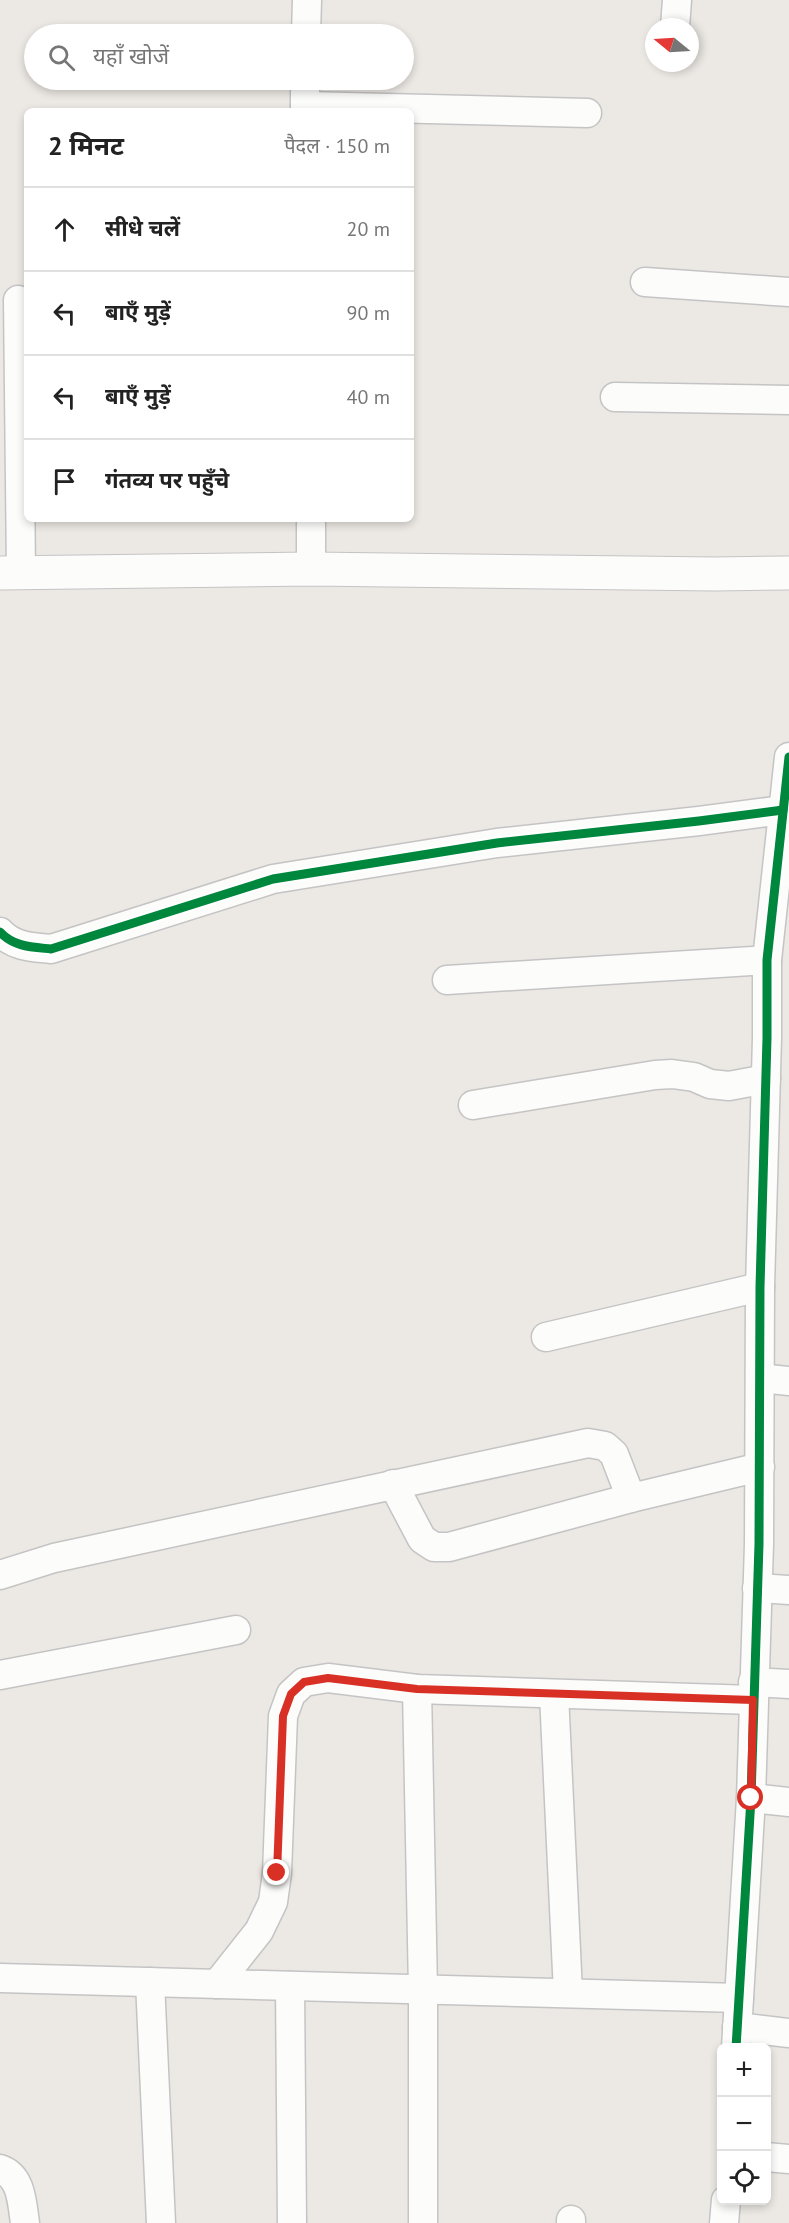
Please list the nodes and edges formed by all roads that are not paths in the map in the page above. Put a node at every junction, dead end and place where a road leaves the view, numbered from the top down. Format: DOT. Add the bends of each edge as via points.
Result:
graph roads {
  1 [pos="307,0"];
  2 [pos="677,0"];
  3 [pos="676,18"];
  4 [pos="306,24"];
  5 [pos="305,99"];
  6 [pos="587,113"];
  7 [pos="645,282"];
  8 [pos="789,292"];
  9 [pos="18,300"];
  10 [pos="615,397"];
  11 [pos="789,400"];
  12 [pos="311,522"];
  13 [pos="311,569"];
  14 [pos="11,573"];
  15 [pos="789,573"];
  16 [pos="789,757"];
  17 [pos="783,810"];
  18 [pos="0,932"];
  19 [pos="767,960"];
  20 [pos="447,980"];
  21 [pos="766,1080"];
  22 [pos="473,1105"];
  23 [pos="760,1287"];
  24 [pos="546,1337"];
  25 [pos="760,1378"];
  26 [pos="789,1381"];
  27 [pos="760,1467"];
  28 [pos="393,1484"];
  29 [pos="631,1498"];
  30 [pos="0,1575"];
  31 [pos="758,1588"];
  32 [pos="789,1590"];
  33 [pos="236,1630"];
  34 [pos="0,1675"];
  35 [pos="789,1684"];
  36 [pos="417,1689"];
  37 [pos="753,1691"];
  38 [pos="554,1694"];
  39 [pos="751,1798"];
  40 [pos="789,1802"];
  41 [pos="0,1978"];
  42 [pos="150,1982"];
  43 [pos="217,1984"];
  44 [pos="290,1986"];
  45 [pos="423,1990"];
  46 [pos="568,1993"];
  47 [pos="739,1998"];
  48 [pos="789,2033"];
  49 [pos="737,2037"];
  50 [pos="771,2157"];
  51 [pos="789,2159"];
  52 [pos="0,2169"];
  53 [pos="726,2205"];
  54 [pos="25,2223"];
  55 [pos="161,2223"];
  56 [pos="292,2223"];
  57 [pos="423,2223"];
  58 [pos="724,2223"];
  1 -- 4 [label="street"];
  2 -- 3 [label="street"];
  5 -- 6 [label="street"];
  7 -- 8 [label="street"];
  9 -- 14 [label="street"];
  10 -- 11 [label="street"];
  12 -- 13 [label="street"];
  13 -- 14 [label="street"];
  13 -- 15 [label="street"];
  16 -- 17 [label="street"];
  17 -- 18 [label="street" via="497,843 273,879 51,949 24,947"];
  17 -- 19 [label="street"];
  19 -- 20 [label="street"];
  19 -- 21 [label="street"];
  21 -- 22 [label="street" via="729,1086 694,1077 655,1074"];
  21 -- 23 [label="street"];
  23 -- 24 [label="street"];
  23 -- 25 [label="street"];
  25 -- 26 [label="street"];
  25 -- 27 [label="street"];
  27 -- 29 [label="street"];
  27 -- 31 [label="street"];
  28 -- 29 [label="street" via="588,1443 605,1446 614,1454"];
  28 -- 29 [label="street" via="422,1539 434,1547 449,1547"];
  28 -- 30 [label="street" via="54,1558"];
  31 -- 32 [label="street"];
  31 -- 37 [label="street"];
  33 -- 34 [label="street"];
  35 -- 37 [label="street"];
  36 -- 38 [label="street"];
  36 -- 43 [label="street" via="328,1678 304,1682 291,1694 283,1716 273,1902 259,1931"];
  36 -- 45 [label="street"];
  37 -- 38 [label="street"];
  37 -- 39 [label="street"];
  38 -- 46 [label="street"];
  39 -- 40 [label="street"];
  39 -- 47 [label="street"];
  41 -- 42 [label="street"];
  42 -- 43 [label="street"];
  42 -- 55 [label="street"];
  43 -- 44 [label="street"];
  44 -- 45 [label="street"];
  44 -- 56 [label="street"];
  45 -- 46 [label="street"];
  45 -- 57 [label="street"];
  46 -- 47 [label="street"];
  47 -- 49 [label="street"];
  48 -- 49 [label="street"];
  50 -- 51 [label="street"];
  52 -- 54 [label="street" via="12,2175 18,2184"];
  53 -- 58 [label="street"];
}
